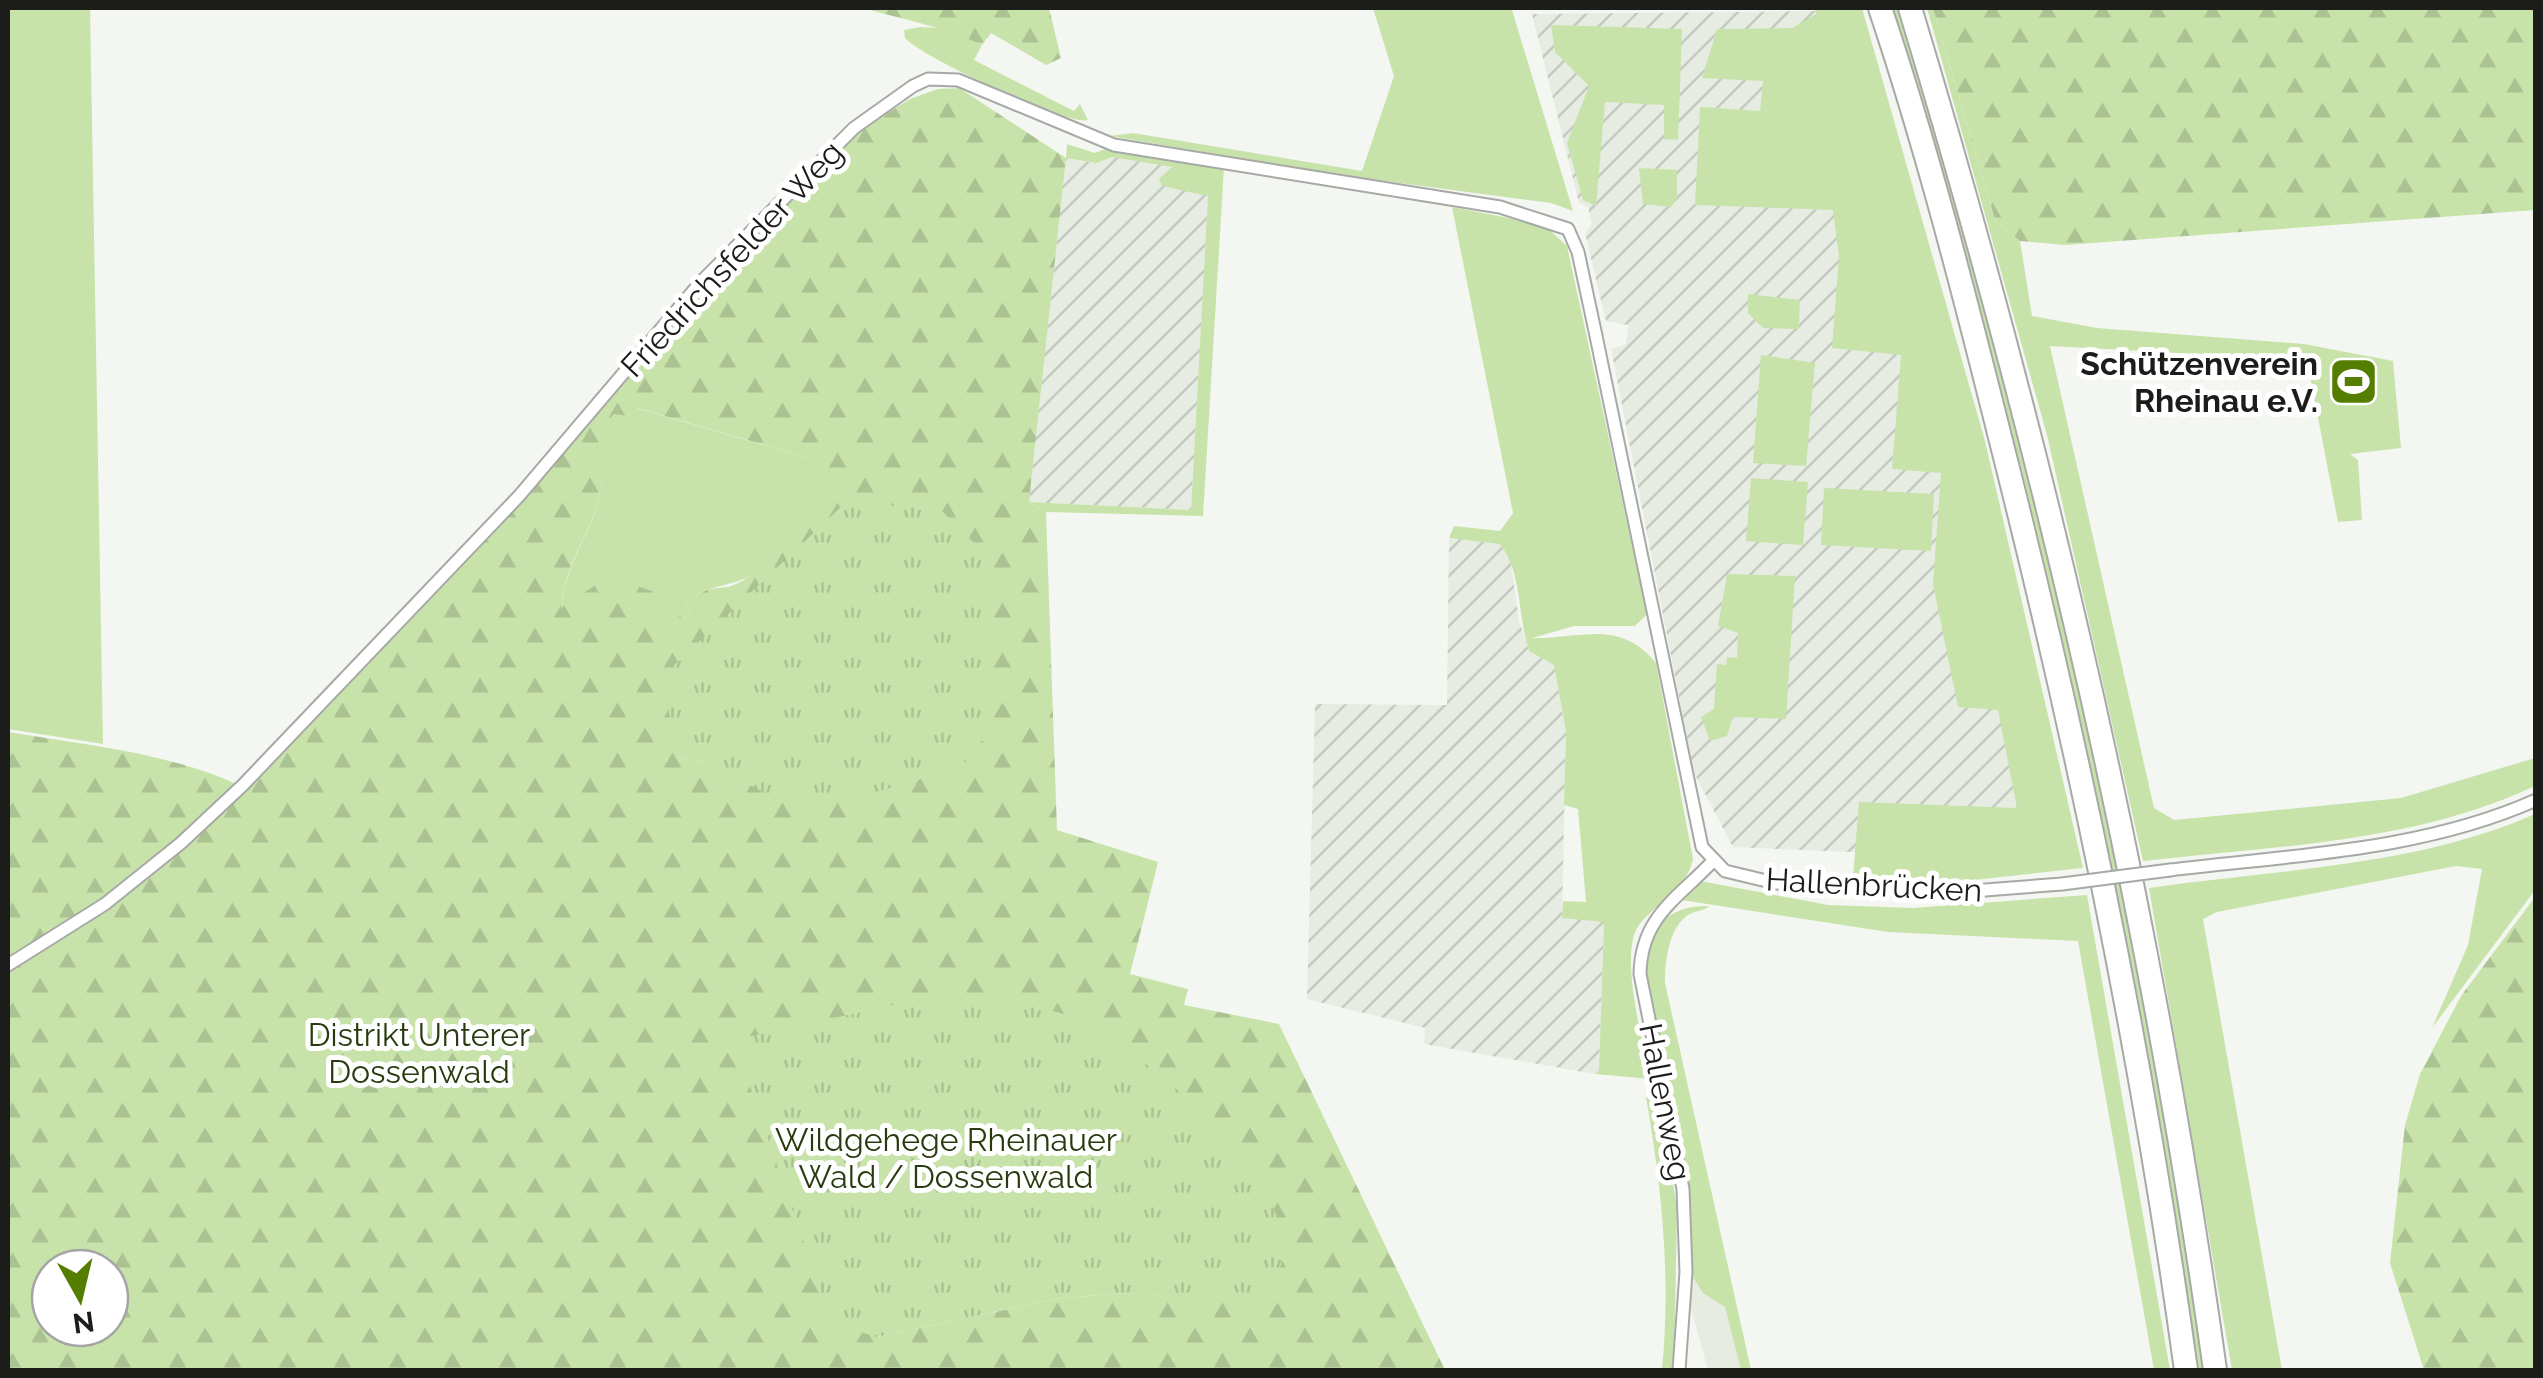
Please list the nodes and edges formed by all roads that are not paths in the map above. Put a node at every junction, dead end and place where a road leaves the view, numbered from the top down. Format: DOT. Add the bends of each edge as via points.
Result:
graph roads {
  1 [pos="1880,8"];
  2 [pos="1910,8"];
  3 [pos="2536,800"];
  4 [pos="1712,861"];
  5 [pos="8,965"];
  6 [pos="1679,1370"];
  7 [pos="2186,1370"];
  8 [pos="2215,1370"];
  1 -- 7 [label="highway" via="1980,357 2062,694 2119,971"];
  2 -- 8 [label="highway" via="2020,395 2094,702 2153,992"];
  3 -- 4 [label="street, Hallenbrücken, bridge" via="2420,838 1946,893 1745,879"];
  4 -- 5 [label="street, Friedrichsfelder Weg" via="1695,830 1578,252 1568,229 1500,207 1132,148 987,88 928,79 854,128 700,282 519,496 242,785 105,904"];
  4 -- 6 [label="street, Hallenweg" via="1655,918 1640,953 1683,1189"];
}
